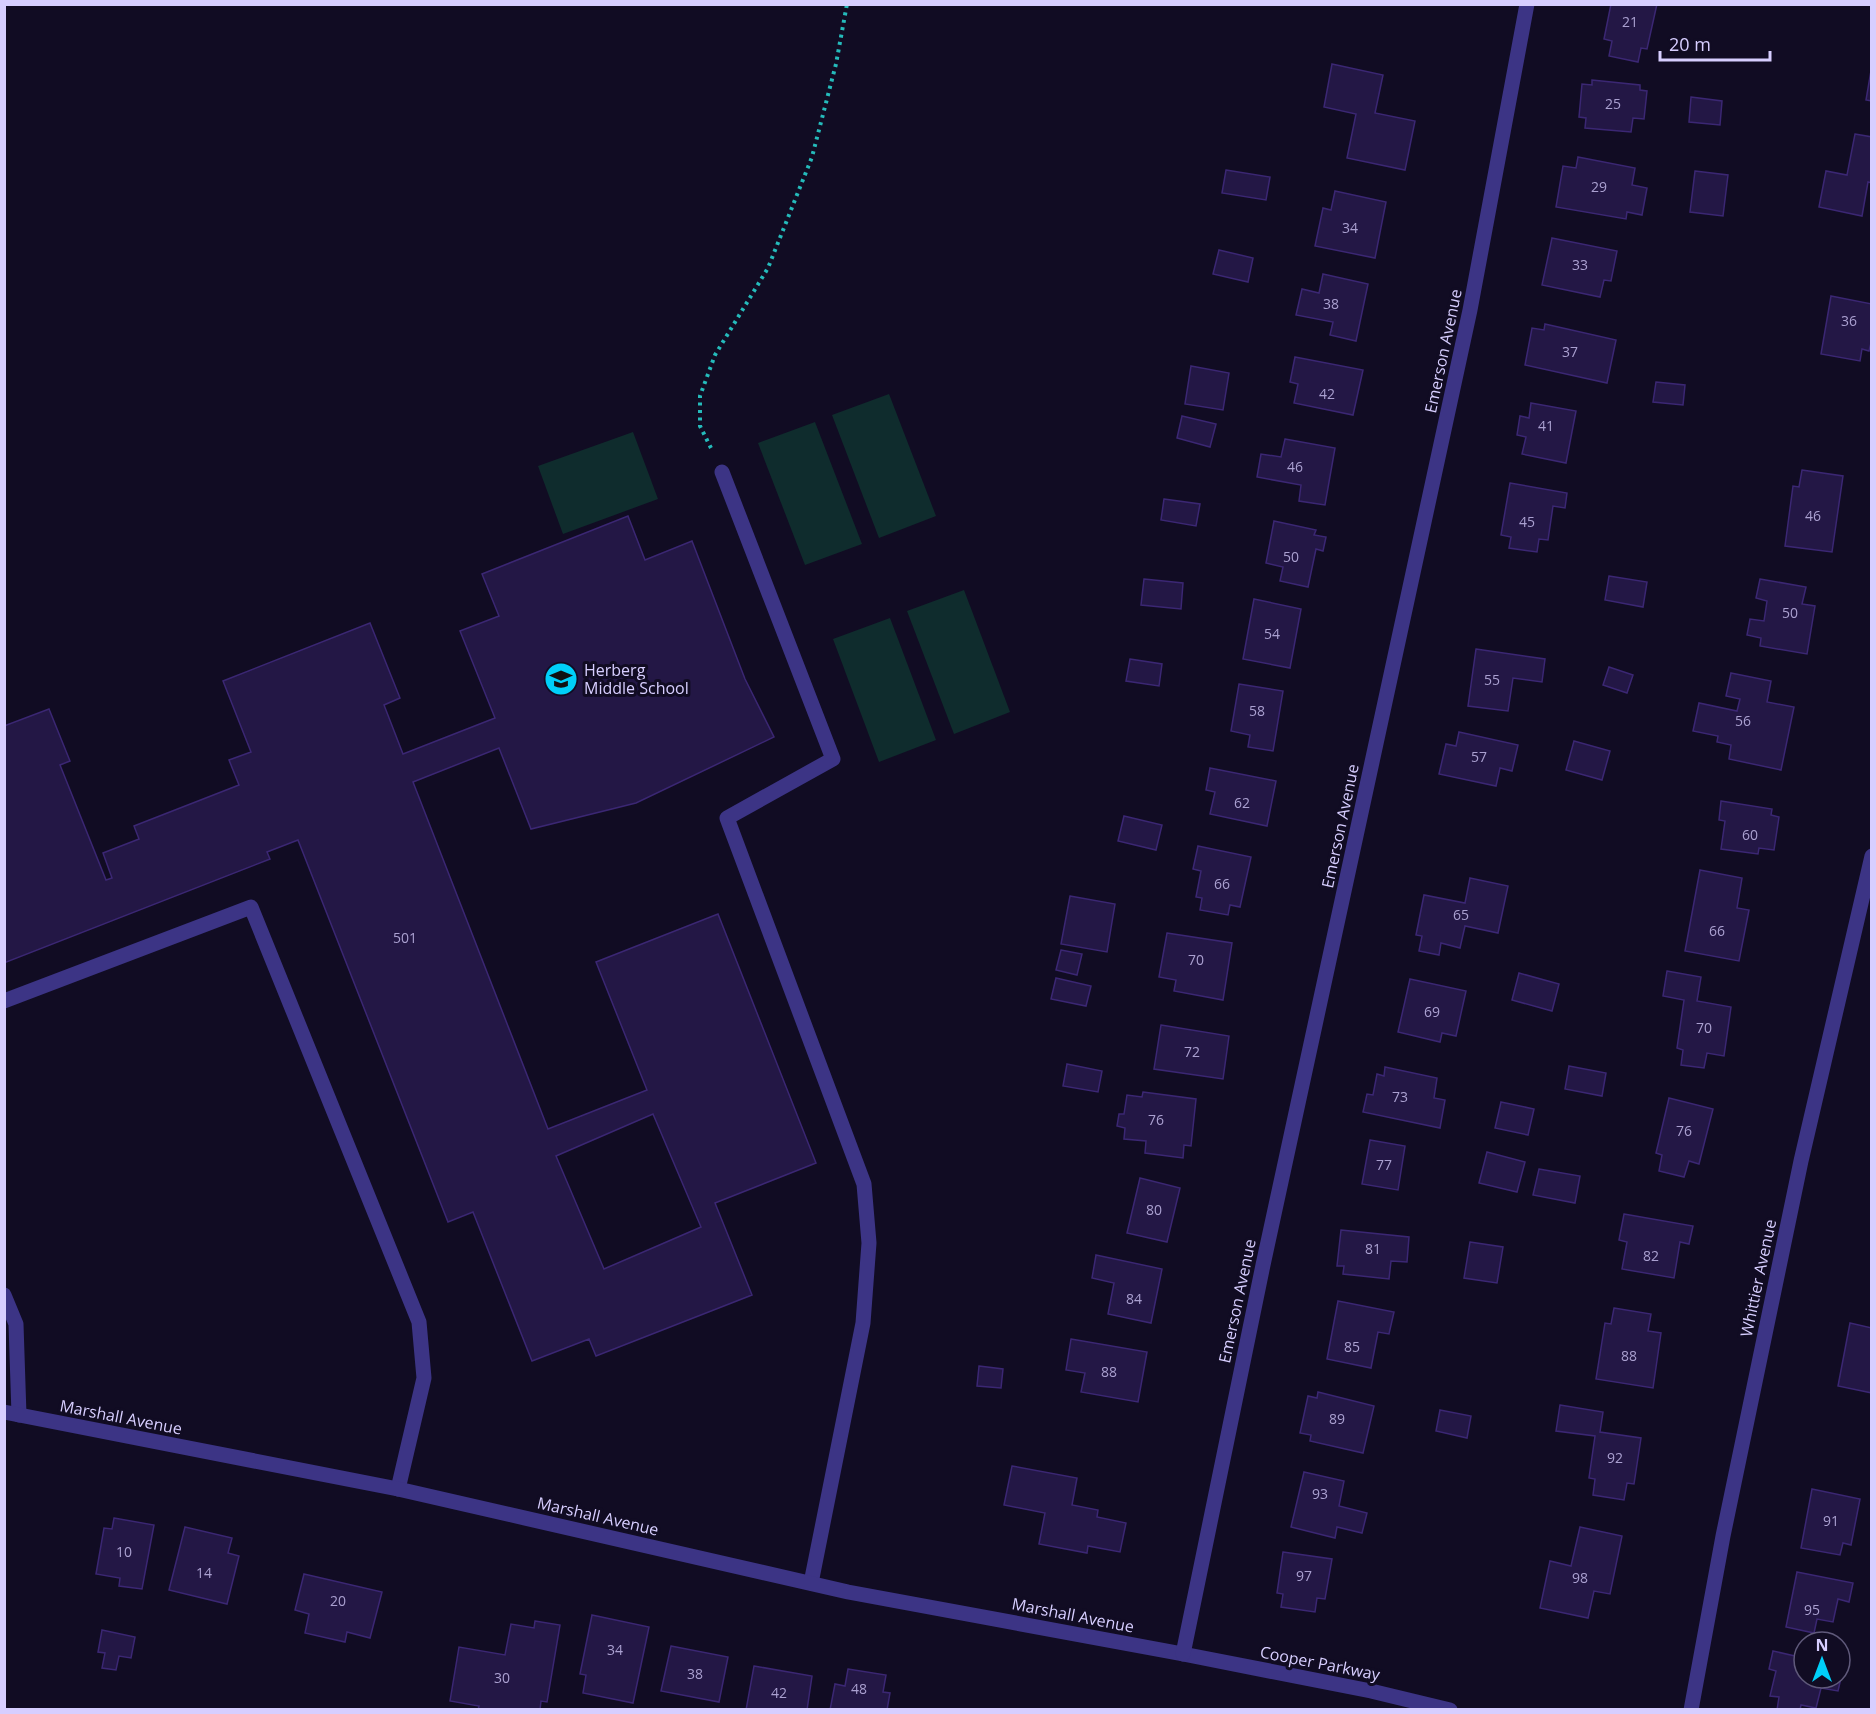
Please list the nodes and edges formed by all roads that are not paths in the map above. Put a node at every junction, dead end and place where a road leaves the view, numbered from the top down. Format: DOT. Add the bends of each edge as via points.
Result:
graph roads {
  1 [pos="1527,4"];
  2 [pos="722,472"];
  3 [pos="1872,856"];
  4 [pos="4,1001"];
  5 [pos="4,1295"];
  6 [pos="12,1414"];
  7 [pos="398,1489"];
  8 [pos="811,1583"];
  9 [pos="1183,1654"];
  10 [pos="1450,1710"];
  11 [pos="1691,1710"];
  1 -- 9 [label="street, Emerson Avenue" via="1470,310 1263,1265"];
  2 -- 8 [label="street" via="833,759 727,818 864,1184 869,1243 863,1323"];
  3 -- 11 [label="street, Whittier Avenue" via="1801,1161"];
  4 -- 7 [label="street" via="251,907 419,1322 424,1378"];
  5 -- 6 [label="street" via="16,1324"];
  6 -- 7 [label="street, Marshall Avenue"];
  7 -- 8 [label="street, Marshall Avenue"];
  8 -- 9 [label="street, Marshall Avenue"];
  9 -- 10 [label="street, Cooper Parkway"];
}
